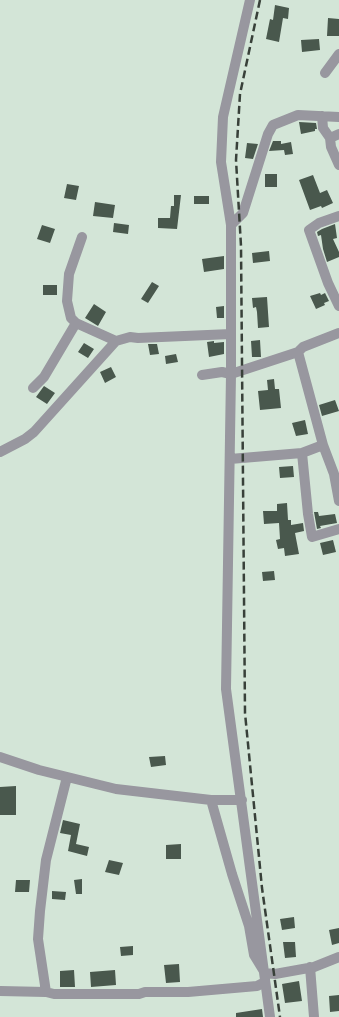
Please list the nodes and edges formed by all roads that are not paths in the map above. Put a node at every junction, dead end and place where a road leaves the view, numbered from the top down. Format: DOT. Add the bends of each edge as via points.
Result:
graph roads {
  1 [pos="250,0"];
  2 [pos="339,54"];
  3 [pos="325,72"];
  4 [pos="322,116"];
  5 [pos="339,117"];
  6 [pos="334,136"];
  7 [pos="339,165"];
  8 [pos="339,216"];
  9 [pos="231,225"];
  10 [pos="82,237"];
  11 [pos="339,306"];
  12 [pos="76,323"];
  13 [pos="339,333"];
  14 [pos="231,334"];
  15 [pos="116,341"];
  16 [pos="298,352"];
  17 [pos="231,374"];
  18 [pos="202,375"];
  19 [pos="33,388"];
  20 [pos="324,445"];
  21 [pos="0,452"];
  22 [pos="302,453"];
  23 [pos="230,459"];
  24 [pos="336,474"];
  25 [pos="339,501"];
  26 [pos="339,529"];
  27 [pos="0,757"];
  28 [pos="67,777"];
  29 [pos="211,800"];
  30 [pos="242,800"];
  31 [pos="253,884"];
  32 [pos="241,901"];
  33 [pos="339,957"];
  34 [pos="310,968"];
  35 [pos="264,978"];
  36 [pos="0,991"];
  37 [pos="46,992"];
  38 [pos="270,1017"];
  39 [pos="314,1017"];
  1 -- 9 [label="street" via="223,117 221,162"];
  2 -- 3 [label="street"];
  4 -- 5 [label="street"];
  4 -- 6 [label="street" via="323,128"];
  4 -- 9 [label="street" via="298,115 273,125 243,213"];
  6 -- 7 [label="street" via="331,147"];
  8 -- 11 [label="street" via="319,223 309,230"];
  9 -- 14 [label="street"];
  10 -- 12 [label="street" via="68,274 68,301 71,318"];
  12 -- 15 [label="street"];
  12 -- 19 [label="street" via="44,377"];
  13 -- 16 [label="street" via="303,347"];
  14 -- 15 [label="street" via="130,337"];
  14 -- 17 [label="street"];
  15 -- 21 [label="street" via="34,432"];
  16 -- 17 [label="street"];
  16 -- 20 [label="street"];
  17 -- 18 [label="street" via="222,372"];
  17 -- 23 [label="street"];
  20 -- 22 [label="street"];
  20 -- 24 [label="street"];
  22 -- 23 [label="street"];
  22 -- 26 [label="street" via="312,537"];
  23 -- 30 [label="street" via="226,689"];
  24 -- 25 [label="street"];
  27 -- 28 [label="street"];
  28 -- 29 [label="street" via="116,789"];
  28 -- 37 [label="street" via="46,860 40,911 38,939"];
  29 -- 30 [label="street"];
  29 -- 32 [label="street"];
  30 -- 31 [label="street"];
  31 -- 32 [label="street"];
  31 -- 35 [label="street"];
  32 -- 35 [label="street" via="254,955"];
  33 -- 34 [label="street"];
  34 -- 35 [label="street"];
  34 -- 39 [label="street"];
  35 -- 37 [label="street" via="258,986 188,992"];
  35 -- 38 [label="street"];
  36 -- 37 [label="street"];
}
